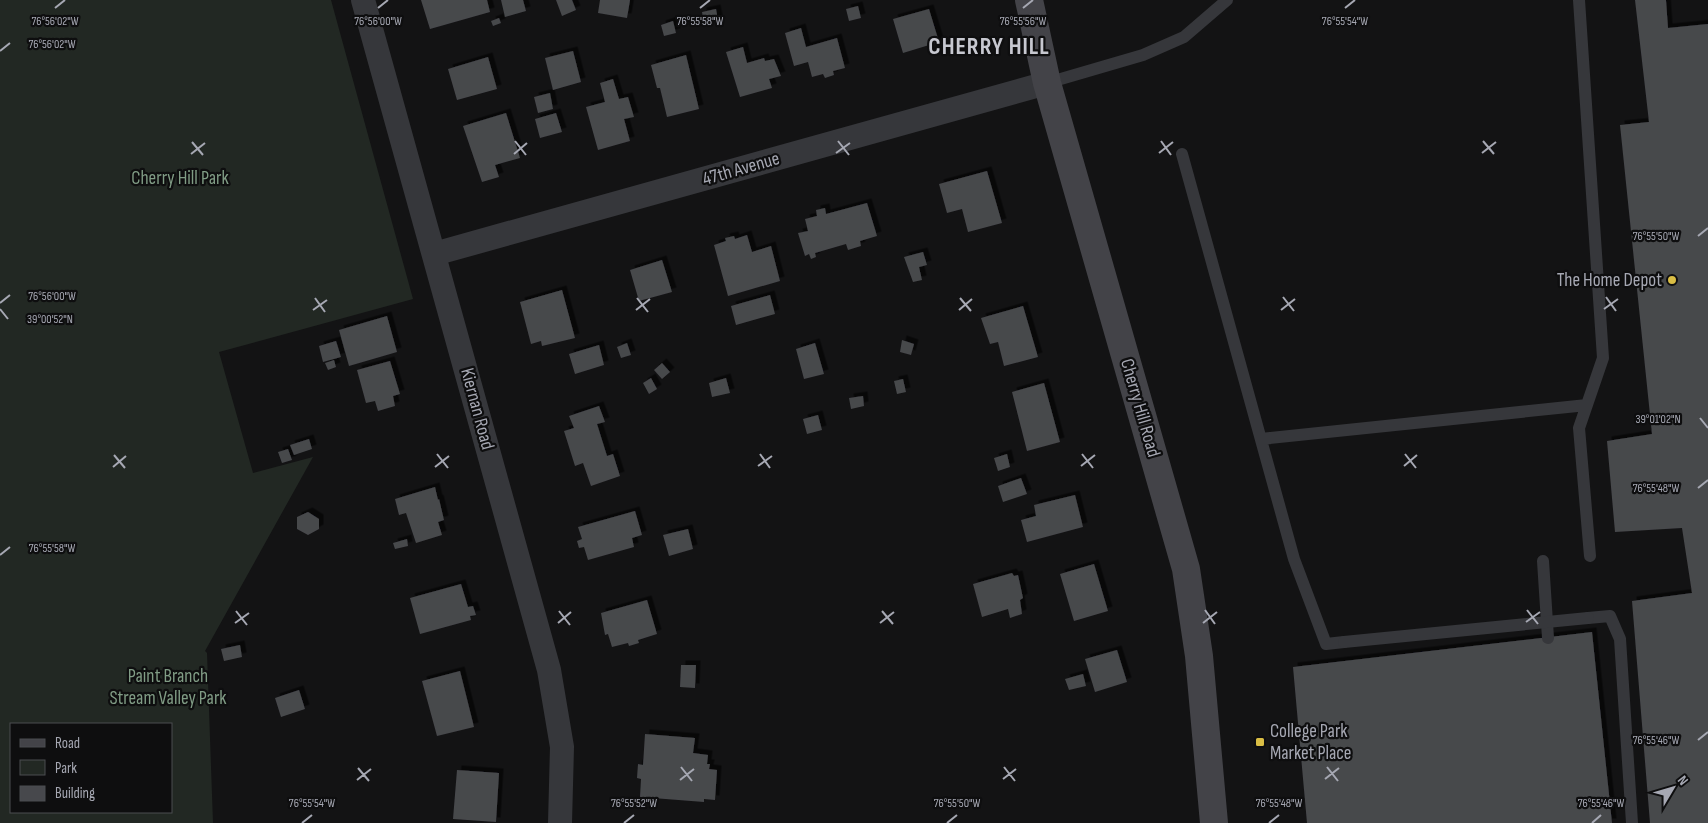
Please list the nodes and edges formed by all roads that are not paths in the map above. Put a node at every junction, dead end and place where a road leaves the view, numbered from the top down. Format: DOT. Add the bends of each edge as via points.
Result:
graph roads {
  1 [pos="363,0"];
  2 [pos="1029,0"];
  3 [pos="1227,0"];
  4 [pos="1579,0"];
  5 [pos="1047,83"];
  6 [pos="1182,154"];
  7 [pos="434,254"];
  8 [pos="1586,404"];
  9 [pos="1261,439"];
  10 [pos="1590,556"];
  11 [pos="1543,562"];
  12 [pos="1548,638"];
  13 [pos="560,823"];
  14 [pos="1214,823"];
  15 [pos="1632,823"];
  1 -- 7 [label="street, Kiernan Road"];
  2 -- 5 [label="main road, Cherry Hill Road"];
  3 -- 5 [label="lane" via="1184,37 1143,55"];
  4 -- 8 [label="lane" via="1602,358"];
  5 -- 7 [label="street, 47th Avenue"];
  5 -- 14 [label="main road, Cherry Hill Road" via="1186,568 1199,656"];
  6 -- 9 [label="lane"];
  7 -- 13 [label="street, Kiernan Road" via="549,670 562,747"];
  8 -- 9 [label="lane"];
  8 -- 10 [label="lane" via="1579,428"];
  9 -- 15 [label="lane, bridge" via="1294,559 1326,644 1610,616 1620,639"];
  11 -- 12 [label="lane"];
}
